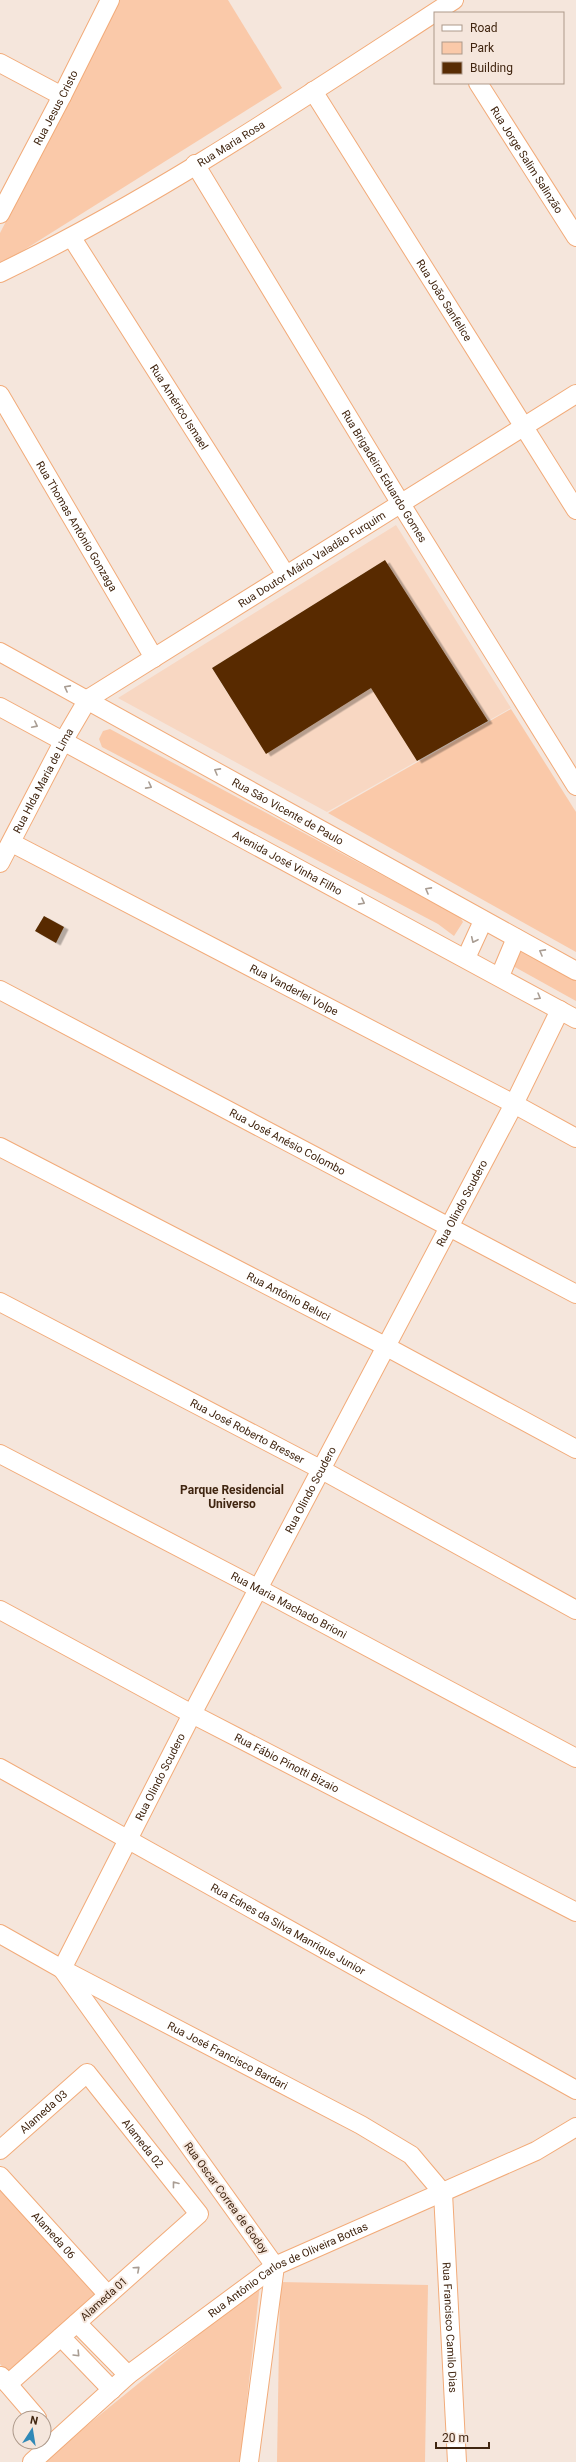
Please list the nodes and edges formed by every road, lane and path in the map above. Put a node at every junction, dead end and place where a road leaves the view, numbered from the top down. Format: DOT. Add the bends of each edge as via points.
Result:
graph roads {
  1 [pos="110,0"];
  2 [pos="454,0"];
  3 [pos="438,12"];
  4 [pos="434,15"];
  5 [pos="0,63"];
  6 [pos="479,84"];
  7 [pos="313,91"];
  8 [pos="62,96"];
  9 [pos="195,164"];
  10 [pos="1,211"];
  11 [pos="576,237"];
  12 [pos="72,238"];
  13 [pos="0,273"];
  14 [pos="576,394"];
  15 [pos="0,395"];
  16 [pos="524,426"];
  17 [pos="401,504"];
  18 [pos="576,510"];
  19 [pos="286,576"];
  20 [pos="0,652"];
  21 [pos="154,658"];
  22 [pos="88,699"];
  23 [pos="0,707"];
  24 [pos="64,740"];
  25 [pos="576,786"];
  26 [pos="12,843"];
  27 [pos="0,863"];
  28 [pos="483,921"];
  29 [pos="516,938"];
  30 [pos="466,958"];
  31 [pos="576,971"];
  32 [pos="500,976"];
  33 [pos="0,990"];
  34 [pos="560,1010"];
  35 [pos="576,1019"];
  36 [pos="514,1104"];
  37 [pos="576,1138"];
  38 [pos="0,1148"];
  39 [pos="449,1227"];
  40 [pos="576,1294"];
  41 [pos="0,1302"];
  42 [pos="385,1346"];
  43 [pos="576,1449"];
  44 [pos="0,1454"];
  45 [pos="322,1470"];
  46 [pos="259,1589"];
  47 [pos="0,1610"];
  48 [pos="576,1610"];
  49 [pos="192,1714"];
  50 [pos="576,1758"];
  51 [pos="0,1768"];
  52 [pos="129,1840"];
  53 [pos="576,1912"];
  54 [pos="0,1934"];
  55 [pos="62,1969"];
  56 [pos="87,2073"];
  57 [pos="576,2090"];
  58 [pos="576,2127"];
  59 [pos="0,2150"];
  60 [pos="0,2176"];
  61 [pos="443,2193"];
  62 [pos="199,2214"];
  63 [pos="275,2266"];
  64 [pos="108,2295"];
  65 [pos="77,2323"];
  66 [pos="61,2337"];
  67 [pos="128,2375"];
  68 [pos="4,2380"];
  69 [pos="112,2390"];
  70 [pos="30,2410"];
  71 [pos="32,2462"];
  72 [pos="249,2462"];
  73 [pos="457,2462"];
  1 -- 8 [label="street, Rua Jesus Cristo"];
  2 -- 3 [label="street, Rua Maria Rosa"];
  4 -- 7 [label="street, Rua Maria Rosa"];
  5 -- 8 [label="street"];
  6 -- 11 [label="street, Rua Jorge Salim Salinzão"];
  7 -- 9 [label="street, Rua Maria Rosa"];
  7 -- 16 [label="street, Rua João Sanfelice"];
  8 -- 10 [label="street, Rua Jesus Cristo"];
  9 -- 12 [label="street, Rua Maria Rosa"];
  9 -- 17 [label="street, Rua Brigadeiro Eduardo Gomes"];
  12 -- 13 [label="street, Rua Maria Rosa"];
  12 -- 19 [label="street, Rua Américo Ismael"];
  14 -- 16 [label="street, Rua Doutor Mário Valadão Furquim"];
  15 -- 21 [label="street, Rua Thomas Antônio Gonzaga"];
  16 -- 17 [label="street, Rua Doutor Mário Valadão Furquim"];
  16 -- 18 [label="street, Rua João Sanfelice"];
  17 -- 19 [label="street, Rua Doutor Mário Valadão Furquim"];
  17 -- 25 [label="street, Rua Brigadeiro Eduardo Gomes"];
  19 -- 21 [label="street, Rua Doutor Mário Valadão Furquim"];
  22 -- 20 [label="street, Rua São Vicente de Paulo, one-way"];
  21 -- 22 [label="street, Rua Doutor Mário Valadão Furquim"];
  22 -- 24 [label="street, Rua Hlda Maria de Lima"];
  28 -- 22 [label="street, Rua São Vicente de Paulo, one-way"];
  23 -- 24 [label="street, Avenida José Vinha Filho, one-way"];
  24 -- 26 [label="street, Rua Hlda Maria de Lima"];
  24 -- 30 [label="street, Avenida José Vinha Filho, one-way"];
  26 -- 27 [label="street, Rua Hlda Maria de Lima"];
  26 -- 36 [label="street, Rua Vanderlei Volpe"];
  28 -- 29 [label="street, Rua São Vicente de Paulo"];
  28 -- 30 [label="street, one-way"];
  31 -- 29 [label="street, Rua São Vicente de Paulo, one-way"];
  29 -- 32 [label="street"];
  30 -- 32 [label="street, Avenida José Vinha Filho"];
  32 -- 34 [label="street, Avenida José Vinha Filho, one-way"];
  33 -- 39 [label="street, Rua José Anésio Colombo"];
  34 -- 35 [label="street, Avenida José Vinha Filho"];
  34 -- 36 [label="street, Rua Olindo Scudero"];
  36 -- 37 [label="street, Rua Vanderlei Volpe"];
  36 -- 39 [label="street, Rua Olindo Scudero"];
  38 -- 42 [label="street, Rua Antônio Beluci"];
  39 -- 40 [label="street, Rua José Anésio Colombo"];
  39 -- 42 [label="street, Rua Olindo Scudero"];
  41 -- 45 [label="street, Rua José Roberto Bresser"];
  42 -- 43 [label="street, Rua Antônio Beluci"];
  42 -- 45 [label="street, Rua Olindo Scudero"];
  44 -- 46 [label="street, Rua Maria Machado Brioni"];
  45 -- 46 [label="street, Rua Olindo Scudero"];
  45 -- 48 [label="street, Rua José Roberto Bresser"];
  46 -- 49 [label="street, Rua Olindo Scudero"];
  46 -- 50 [label="street, Rua Maria Machado Brioni"];
  47 -- 49 [label="street, Rua Fábio Pinotti Bizaio"];
  49 -- 52 [label="street, Rua Olindo Scudero"];
  49 -- 53 [label="street, Rua Fábio Pinotti Bizaio"];
  51 -- 52 [label="street, Rua Ednes da Silva Manrique Junior"];
  52 -- 55 [label="street, Rua Olindo Scudero"];
  52 -- 57 [label="street, Rua Ednes da Silva Manrique Junior"];
  54 -- 55 [label="street, Rua José Francisco Bardari"];
  55 -- 61 [label="street, Rua José Francisco Bardari" via="361,2125 411,2155"];
  55 -- 63 [label="street, Rua Oscar Correa de Godoy"];
  56 -- 59 [label="street, Alameda 03"];
  62 -- 56 [label="street, Alameda 02, one-way"];
  58 -- 61 [label="street, Rua Antônio Carlos de Oliveira Bottas" via="536,2151"];
  60 -- 64 [label="street, Alameda 06"];
  61 -- 63 [label="street, Rua Antônio Carlos de Oliveira Bottas"];
  61 -- 73 [label="street, Rua Francisco Camilo Dias"];
  64 -- 62 [label="street, Alameda 01, one-way"];
  63 -- 67 [label="street, Rua Antônio Carlos de Oliveira Bottas"];
  63 -- 72 [label="street, Rua Oscar Correa de Godoy"];
  64 -- 65 [label="street, Alameda 01"];
  65 -- 66 [label="street, Alameda 01"];
  65 -- 67 [label="street"];
  66 -- 68 [label="street, Alameda 01"];
  66 -- 69 [label="street, one-way"];
  67 -- 69 [label="street, Rua Antônio Carlos de Oliveira Bottas"];
  68 -- 70 [label="street"];
  69 -- 71 [label="street, Rua Antônio Carlos de Oliveira Bottas"];
}
